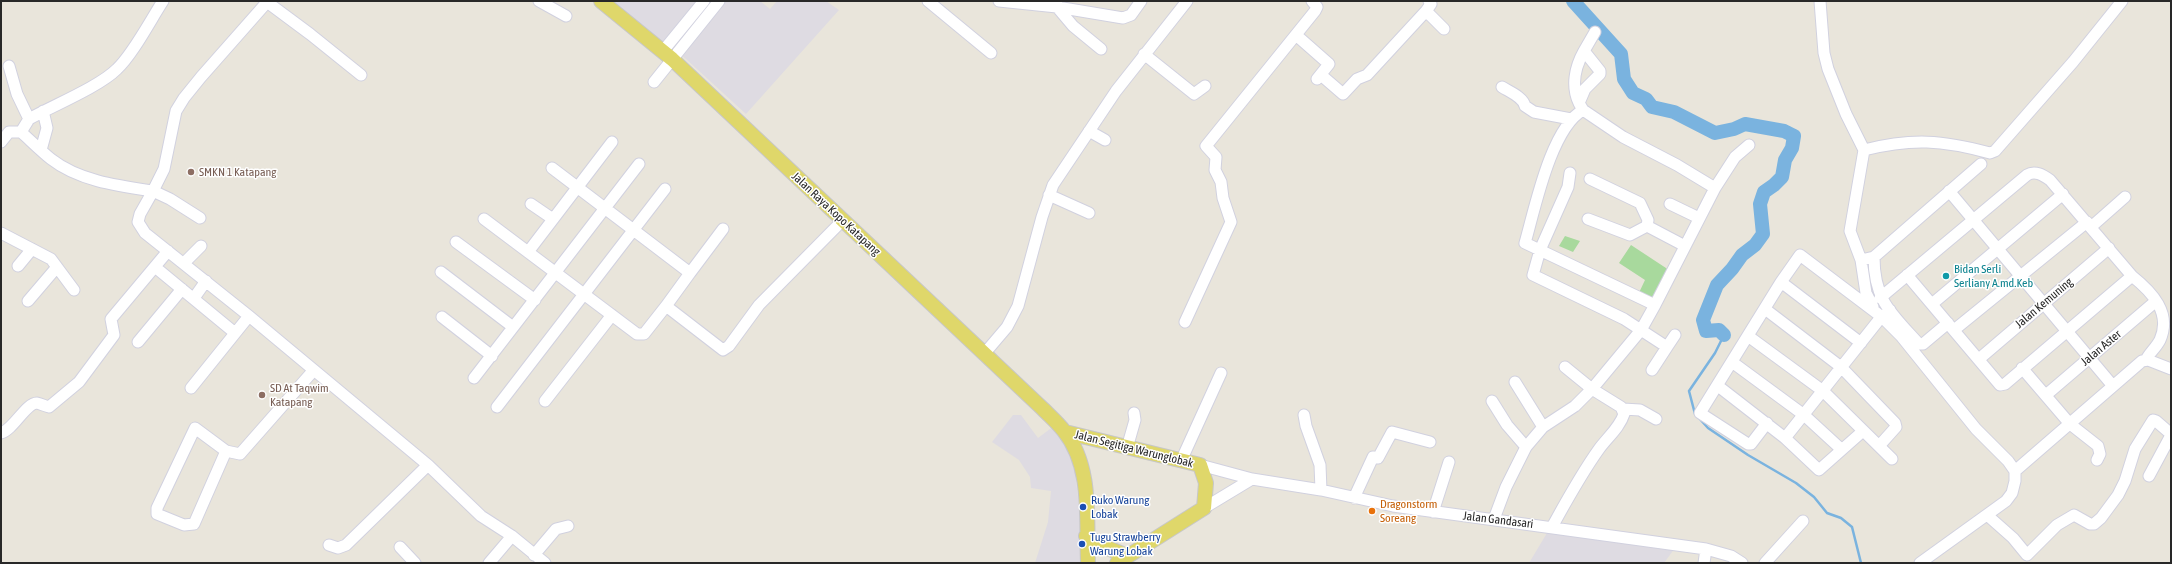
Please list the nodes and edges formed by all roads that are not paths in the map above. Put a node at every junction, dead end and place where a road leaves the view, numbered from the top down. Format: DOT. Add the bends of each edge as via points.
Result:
graph roads {
  1 [pos="163,1"];
  2 [pos="539,1"];
  3 [pos="601,1"];
  4 [pos="704,1"];
  5 [pos="719,1"];
  6 [pos="928,1"];
  7 [pos="999,1"];
  8 [pos="1141,1"];
  9 [pos="1187,1"];
  10 [pos="1312,1"];
  11 [pos="1820,1"];
  12 [pos="267,2"];
  13 [pos="2118,2"];
  14 [pos="1057,4"];
  15 [pos="1427,6"];
  16 [pos="566,16"];
  17 [pos="1444,29"];
  18 [pos="1595,32"];
  19 [pos="1296,35"];
  20 [pos="1101,49"];
  21 [pos="1584,51"];
  22 [pos="991,53"];
  23 [pos="1144,54"];
  24 [pos="668,55"];
  25 [pos="9,66"];
  26 [pos="361,75"];
  27 [pos="654,82"];
  28 [pos="1205,86"];
  29 [pos="1502,87"];
  30 [pos="1581,106"];
  31 [pos="43,111"];
  32 [pos="29,119"];
  33 [pos="1571,119"];
  34 [pos="1089,131"];
  35 [pos="21,132"];
  36 [pos="1105,140"];
  37 [pos="1,142"];
  38 [pos="612,142"];
  39 [pos="1748,146"];
  40 [pos="41,150"];
  41 [pos="1864,150"];
  42 [pos="639,164"];
  43 [pos="1981,164"];
  44 [pos="552,168"];
  45 [pos="1570,173"];
  46 [pos="1590,179"];
  47 [pos="577,186"];
  48 [pos="1714,188"];
  49 [pos="665,189"];
  50 [pos="153,191"];
  51 [pos="1949,191"];
  52 [pos="2063,194"];
  53 [pos="1049,195"];
  54 [pos="2124,197"];
  55 [pos="531,204"];
  56 [pos="1670,204"];
  57 [pos="604,207"];
  58 [pos="1089,213"];
  59 [pos="200,218"];
  60 [pos="484,218"];
  61 [pos="1699,218"];
  62 [pos="1588,219"];
  63 [pos="553,220"];
  64 [pos="843,220"];
  65 [pos="1974,220"];
  66 [pos="2089,225"];
  67 [pos="1647,226"];
  68 [pos="633,229"];
  69 [pos="724,229"];
  70 [pos="1,233"];
  71 [pos="14,239"];
  72 [pos="456,242"];
  73 [pos="201,246"];
  74 [pos="1685,246"];
  75 [pos="32,248"];
  76 [pos="2109,248"];
  77 [pos="7,249"];
  78 [pos="1998,249"];
  79 [pos="1540,250"];
  80 [pos="168,251"];
  81 [pos="528,252"];
  82 [pos="1874,257"];
  83 [pos="1861,260"];
  84 [pos="184,263"];
  85 [pos="18,266"];
  86 [pos="57,267"];
  87 [pos="155,267"];
  88 [pos="441,272"];
  89 [pos="555,273"];
  90 [pos="690,273"];
  91 [pos="1907,275"];
  92 [pos="2020,275"];
  93 [pos="2132,276"];
  94 [pos="206,281"];
  95 [pos="1781,282"];
  96 [pos="182,289"];
  97 [pos="74,290"];
  98 [pos="584,294"];
  99 [pos="194,298"];
  100 [pos="1880,298"];
  101 [pos="534,300"];
  102 [pos="28,301"];
  103 [pos="2156,301"];
  104 [pos="2044,303"];
  105 [pos="1932,304"];
  106 [pos="666,306"];
  107 [pos="1655,306"];
  108 [pos="1873,308"];
  109 [pos="1765,309"];
  110 [pos="1886,314"];
  111 [pos="612,315"];
  112 [pos="249,316"];
  113 [pos="442,317"];
  114 [pos="1185,322"];
  115 [pos="1951,326"];
  116 [pos="513,327"];
  117 [pos="1641,330"];
  118 [pos="2067,331"];
  119 [pos="236,333"];
  120 [pos="1676,335"];
  121 [pos="1748,336"];
  122 [pos="138,342"];
  123 [pos="1861,343"];
  124 [pos="1667,347"];
  125 [pos="984,354"];
  126 [pos="492,356"];
  127 [pos="1979,358"];
  128 [pos="2089,358"];
  129 [pos="2146,360"];
  130 [pos="1732,362"];
  131 [pos="1565,367"];
  132 [pos="1841,367"];
  133 [pos="2022,368"];
  134 [pos="2171,369"];
  135 [pos="1652,370"];
  136 [pos="313,371"];
  137 [pos="1221,373"];
  138 [pos="474,378"];
  139 [pos="1515,382"];
  140 [pos="1718,386"];
  141 [pos="2113,386"];
  142 [pos="191,388"];
  143 [pos="1592,389"];
  144 [pos="1823,391"];
  145 [pos="2046,395"];
  146 [pos="545,401"];
  147 [pos="1492,401"];
  148 [pos="497,407"];
  149 [pos="1623,409"];
  150 [pos="1134,413"];
  151 [pos="1304,415"];
  152 [pos="1804,415"];
  153 [pos="1656,419"];
  154 [pos="1767,423"];
  155 [pos="2070,424"];
  156 [pos="1543,426"];
  157 [pos="1863,431"];
  158 [pos="1065,432"];
  159 [pos="1,433"];
  160 [pos="2171,435"];
  161 [pos="1087,438"];
  162 [pos="1785,438"];
  163 [pos="1430,442"];
  164 [pos="1879,446"];
  165 [pos="1526,447"];
  166 [pos="1127,448"];
  167 [pos="1841,449"];
  168 [pos="226,451"];
  169 [pos="1075,451"];
  170 [pos="1892,459"];
  171 [pos="2097,460"];
  172 [pos="1181,461"];
  173 [pos="1449,462"];
  174 [pos="428,465"];
  175 [pos="1200,465"];
  176 [pos="2015,471"];
  177 [pos="2149,476"];
  178 [pos="1252,479"];
  179 [pos="1321,490"];
  180 [pos="1354,498"];
  181 [pos="1204,508"];
  182 [pos="1433,512"];
  183 [pos="1987,514"];
  184 [pos="1494,519"];
  185 [pos="1803,521"];
  186 [pos="568,526"];
  187 [pos="1552,527"];
  188 [pos="512,536"];
  189 [pos="1086,536"];
  190 [pos="329,546"];
  191 [pos="400,547"];
  192 [pos="1706,549"];
  193 [pos="534,554"];
  194 [pos="2024,559"];
  195 [pos="1122,560"];
  196 [pos="415,563"];
  197 [pos="489,563"];
  198 [pos="545,563"];
  199 [pos="1088,563"];
  200 [pos="1704,563"];
  201 [pos="1742,563"];
  202 [pos="1766,563"];
  203 [pos="1920,563"];
  1 -- 31 [label="street" via="128,58 116,70"];
  2 -- 16 [label="street"];
  3 -- 24 [label="main road, Jalan Raya Kopo Katapang"];
  4 -- 24 [label="street"];
  5 -- 24 [label="street"];
  6 -- 22 [label="street"];
  7 -- 14 [label="street"];
  8 -- 14 [label="street" via="1131,15 1123,18"];
  9 -- 23 [label="street"];
  10 -- 19 [label="street" via="1317,5 1317,9"];
  11 -- 41 [label="street" via="1824,53 1828,69"];
  12 -- 26 [label="street"];
  12 -- 50 [label="street" via="180,104 164,169"];
  13 -- 41 [label="street" via="2073,62 1995,151 1990,153 1938,141 1890,144"];
  14 -- 20 [label="street" via="1073,26"];
  15 -- 17 [label="street"];
  15 -- 19 [label="street" via="1367,75 1357,79 1343,94 1319,77 1329,64"];
  18 -- 21 [label="street"];
  19 -- 114 [label="street" via="1206,146 1216,157 1215,170 1221,182 1231,222"];
  21 -- 30 [label="street" via="1577,65 1574,89"];
  21 -- 30 [label="street" via="1600,74 1585,89"];
  23 -- 28 [label="street" via="1194,94"];
  23 -- 34 [label="street"];
  24 -- 27 [label="street"];
  24 -- 64 [label="main road, Jalan Raya Kopo Katapang"];
  25 -- 32 [label="street" via="17,94"];
  29 -- 33 [label="street" via="1522,100 1528,109"];
  30 -- 33 [label="street"];
  30 -- 48 [label="street" via="1623,138 1677,165"];
  31 -- 32 [label="street"];
  31 -- 40 [label="street" via="47,128"];
  32 -- 35 [label="street"];
  33 -- 79 [label="street" via="1554,147 1525,243"];
  34 -- 36 [label="street"];
  34 -- 53 [label="street"];
  35 -- 37 [label="street" via="9,132"];
  35 -- 40 [label="street"];
  38 -- 47 [label="street"];
  39 -- 48 [label="street" via="1733,153"];
  40 -- 50 [label="street" via="62,166 87,177"];
  41 -- 83 [label="street" via="1850,223 1851,235"];
  42 -- 57 [label="street"];
  43 -- 51 [label="street"];
  44 -- 47 [label="street"];
  45 -- 79 [label="street" via="1568,187"];
  46 -- 67 [label="street" via="1640,204 1648,220"];
  47 -- 57 [label="street"];
  47 -- 63 [label="street"];
  48 -- 61 [label="street"];
  49 -- 68 [label="street"];
  50 -- 59 [label="street"];
  50 -- 80 [label="street" via="138,222 145,233"];
  51 -- 65 [label="street"];
  51 -- 82 [label="street"];
  52 -- 65 [label="street" via="2048,178 2030,173"];
  52 -- 66 [label="street"];
  52 -- 78 [label="street"];
  53 -- 58 [label="street"];
  53 -- 125 [label="street" via="1018,306 1007,327"];
  54 -- 66 [label="street"];
  55 -- 63 [label="street"];
  56 -- 61 [label="street"];
  57 -- 68 [label="street"];
  57 -- 89 [label="street"];
  60 -- 81 [label="street"];
  61 -- 74 [label="street"];
  62 -- 67 [label="street" via="1630,236"];
  63 -- 81 [label="street"];
  64 -- 106 [label="street" via="759,306 726,350 722,350"];
  64 -- 125 [label="main road, Jalan Raya Kopo Katapang"];
  65 -- 78 [label="street"];
  65 -- 91 [label="street"];
  66 -- 76 [label="street"];
  66 -- 92 [label="street"];
  67 -- 74 [label="street"];
  68 -- 90 [label="street"];
  68 -- 98 [label="street"];
  69 -- 90 [label="street"];
  70 -- 71 [label="street"];
  71 -- 75 [label="street"];
  71 -- 77 [label="street"];
  72 -- 101 [label="street"];
  73 -- 84 [label="street"];
  74 -- 107 [label="street"];
  75 -- 85 [label="street"];
  75 -- 86 [label="street" via="51,259"];
  76 -- 93 [label="street"];
  76 -- 104 [label="street, Jalan Kemuning"];
  78 -- 92 [label="street"];
  78 -- 105 [label="street"];
  79 -- 107 [label="street"];
  79 -- 117 [label="street" via="1532,273 1534,276"];
  80 -- 84 [label="street"];
  80 -- 87 [label="street"];
  81 -- 89 [label="street"];
  82 -- 83 [label="street"];
  82 -- 100 [label="street" via="1874,277"];
  83 -- 108 [label="street" via="1866,293"];
  84 -- 94 [label="street"];
  86 -- 97 [label="street"];
  86 -- 102 [label="street"];
  87 -- 96 [label="street"];
  87 -- 159 [label="street" via="111,319 114,335 79,382 49,407 36,403 32,405 14,424"];
  88 -- 116 [label="street"];
  89 -- 98 [label="street"];
  89 -- 101 [label="street"];
  90 -- 106 [label="street"];
  91 -- 100 [label="street"];
  91 -- 105 [label="street"];
  92 -- 104 [label="street"];
  92 -- 115 [label="street"];
  93 -- 103 [label="street"];
  93 -- 118 [label="street"];
  94 -- 99 [label="street"];
  94 -- 112 [label="street"];
  95 -- 108 [label="street" via="1800,255"];
  95 -- 109 [label="street"];
  95 -- 123 [label="street"];
  96 -- 99 [label="street"];
  96 -- 122 [label="street"];
  98 -- 111 [label="street"];
  98 -- 148 [label="street"];
  99 -- 119 [label="street"];
  100 -- 110 [label="street"];
  101 -- 116 [label="street"];
  103 -- 128 [label="street, Jalan Aster"];
  103 -- 129 [label="street" via="2165,316 2165,324 2159,343"];
  104 -- 118 [label="street"];
  104 -- 127 [label="street, Jalan Kemuning"];
  105 -- 115 [label="street"];
  106 -- 111 [label="street" via="641,335"];
  107 -- 117 [label="street"];
  108 -- 110 [label="street"];
  109 -- 121 [label="street"];
  109 -- 132 [label="street"];
  110 -- 115 [label="street" via="1921,344"];
  110 -- 123 [label="street"];
  110 -- 176 [label="street" via="1976,429"];
  111 -- 146 [label="street"];
  112 -- 119 [label="street"];
  112 -- 136 [label="street"];
  113 -- 126 [label="street"];
  115 -- 127 [label="street"];
  116 -- 126 [label="street"];
  117 -- 124 [label="street"];
  117 -- 143 [label="street"];
  118 -- 128 [label="street"];
  118 -- 133 [label="street"];
  119 -- 142 [label="street"];
  120 -- 124 [label="street"];
  121 -- 130 [label="street"];
  121 -- 144 [label="street"];
  123 -- 132 [label="street"];
  124 -- 135 [label="street"];
  125 -- 158 [label="main road, Jalan Raya Kopo Katapang"];
  126 -- 138 [label="street"];
  127 -- 133 [label="street" via="2000,385 2005,384"];
  128 -- 141 [label="street"];
  128 -- 145 [label="street, Jalan Aster"];
  129 -- 134 [label="street"];
  129 -- 141 [label="street" via="2142,360"];
  130 -- 140 [label="street"];
  130 -- 152 [label="street"];
  131 -- 143 [label="street"];
  132 -- 144 [label="street"];
  132 -- 164 [label="street" via="1895,423 1896,428"];
  133 -- 145 [label="street"];
  136 -- 168 [label="street" via="240,454"];
  136 -- 174 [label="street"];
  137 -- 172 [label="street"];
  139 -- 156 [label="street"];
  140 -- 154 [label="street"];
  140 -- 154 [label="street" via="1701,414 1748,444 1751,444"];
  141 -- 155 [label="street"];
  143 -- 149 [label="street"];
  143 -- 156 [label="street" via="1575,406"];
  144 -- 152 [label="street"];
  144 -- 157 [label="street"];
  145 -- 155 [label="street"];
  147 -- 165 [label="street" via="1507,425"];
  149 -- 153 [label="street" via="1640,410"];
  149 -- 187 [label="street" via="1620,422 1599,448"];
  150 -- 166 [label="street" via="1135,420"];
  151 -- 179 [label="street" via="1320,465"];
  152 -- 162 [label="street"];
  152 -- 167 [label="street"];
  154 -- 162 [label="street"];
  155 -- 171 [label="street" via="2100,449"];
  155 -- 176 [label="street"];
  156 -- 165 [label="street"];
  157 -- 164 [label="street"];
  157 -- 167 [label="street"];
  158 -- 161 [label="main road, Jalan Segitiga Warunglobak"];
  158 -- 169 [label="main road"];
  160 -- 177 [label="street"];
  160 -- 194 [label="street" via="2153,420 2135,449 2118,495 2101,518 2090,524 2074,515 2057,525"];
  161 -- 166 [label="main road, Jalan Segitiga Warunglobak"];
  161 -- 169 [label="main road" via="1078,444"];
  162 -- 167 [label="street" via="1819,470"];
  163 -- 180 [label="street" via="1392,432 1378,458 1373,457"];
  164 -- 170 [label="street"];
  165 -- 184 [label="street" via="1506,487"];
  166 -- 172 [label="main road, Jalan Segitiga Warunglobak"];
  168 -- 168 [label="street" via="194,524 184,525 157,514 157,508 195,428"];
  169 -- 189 [label="main road" via="1084,478"];
  172 -- 175 [label="main road, Jalan Segitiga Warunglobak"];
  173 -- 182 [label="street"];
  174 -- 188 [label="street" via="481,516"];
  174 -- 190 [label="street" via="346,545 338,548"];
  175 -- 178 [label="street, Jalan Gandasari"];
  175 -- 181 [label="main road, Jalan Segitiga Warunglobak" via="1206,483"];
  176 -- 183 [label="street" via="2016,481 2010,496"];
  178 -- 179 [label="street, Jalan Gandasari"];
  178 -- 181 [label="street"];
  179 -- 180 [label="street, Jalan Gandasari"];
  180 -- 182 [label="street, Jalan Gandasari"];
  181 -- 195 [label="main road"];
  182 -- 184 [label="street, Jalan Gandasari"];
  183 -- 194 [label="street" via="2013,538"];
  183 -- 203 [label="street"];
  184 -- 187 [label="street, Jalan Gandasari"];
  185 -- 202 [label="street"];
  186 -- 193 [label="street" via="556,530"];
  187 -- 192 [label="street, Jalan Gandasari"];
  188 -- 193 [label="street"];
  188 -- 197 [label="street"];
  189 -- 195 [label="main road"];
  189 -- 199 [label="main road"];
  191 -- 196 [label="street"];
  192 -- 200 [label="street"];
  192 -- 201 [label="street, Jalan Gandasari" via="1731,556"];
  193 -- 198 [label="street"];
}
